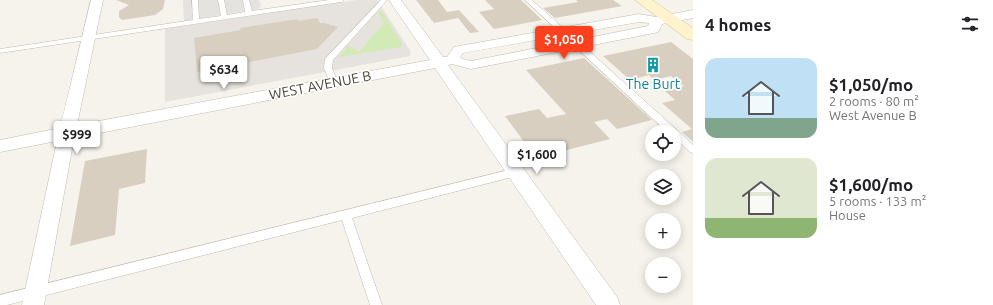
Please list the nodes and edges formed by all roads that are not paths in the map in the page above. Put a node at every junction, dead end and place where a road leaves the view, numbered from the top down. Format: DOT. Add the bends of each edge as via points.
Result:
graph roads {
  1 [pos="97,0"];
  2 [pos="195,0"];
  3 [pos="221,0"];
  4 [pos="246,0"];
  5 [pos="341,0"];
  6 [pos="384,0"];
  7 [pos="394,0"];
  8 [pos="528,0"];
  9 [pos="642,0"];
  10 [pos="250,14"];
  11 [pos="693,14"];
  12 [pos="224,17"];
  13 [pos="663,20"];
  14 [pos="196,22"];
  15 [pos="562,31"];
  16 [pos="693,35"];
  17 [pos="88,38"];
  18 [pos="577,44"];
  19 [pos="0,51"];
  20 [pos="445,61"];
  21 [pos="334,83"];
  22 [pos="666,125"];
  23 [pos="67,133"];
  24 [pos="681,139"];
  25 [pos="0,146"];
  26 [pos="693,150"];
  27 [pos="517,172"];
  28 [pos="346,216"];
  29 [pos="34,298"];
  30 [pos="0,301"];
  31 [pos="376,305"];
  32 [pos="609,305"];
  1 -- 17 [label="street"];
  2 -- 14 [label="lane"];
  3 -- 12 [label="lane"];
  4 -- 10 [label="lane"];
  5 -- 10 [label="lane"];
  6 -- 21 [label="lane" via="329,59 328,68"];
  7 -- 20 [label="street"];
  8 -- 15 [label="lane"];
  9 -- 13 [label="street"];
  10 -- 12 [label="lane"];
  11 -- 13 [label="street"];
  12 -- 14 [label="lane"];
  13 -- 15 [label="street, WEST AVENUE B" via="639,18"];
  13 -- 16 [label="street"];
  13 -- 18 [label="street, WEST AVENUE B" via="654,29"];
  14 -- 17 [label="lane"];
  15 -- 18 [label="lane"];
  15 -- 20 [label="street, WEST AVENUE B" via="458,50"];
  17 -- 19 [label="lane"];
  17 -- 23 [label="street"];
  18 -- 20 [label="street, WEST AVENUE B" via="471,65"];
  18 -- 22 [label="lane"];
  20 -- 21 [label="street, WEST AVENUE B"];
  20 -- 27 [label="street"];
  21 -- 23 [label="street, WEST AVENUE B"];
  23 -- 25 [label="street, WEST AVENUE B"];
  23 -- 29 [label="street"];
  24 -- 26 [label="lane"];
  27 -- 28 [label="lane"];
  27 -- 32 [label="street"];
  28 -- 29 [label="lane"];
  28 -- 31 [label="lane"];
  29 -- 30 [label="lane"];
}
